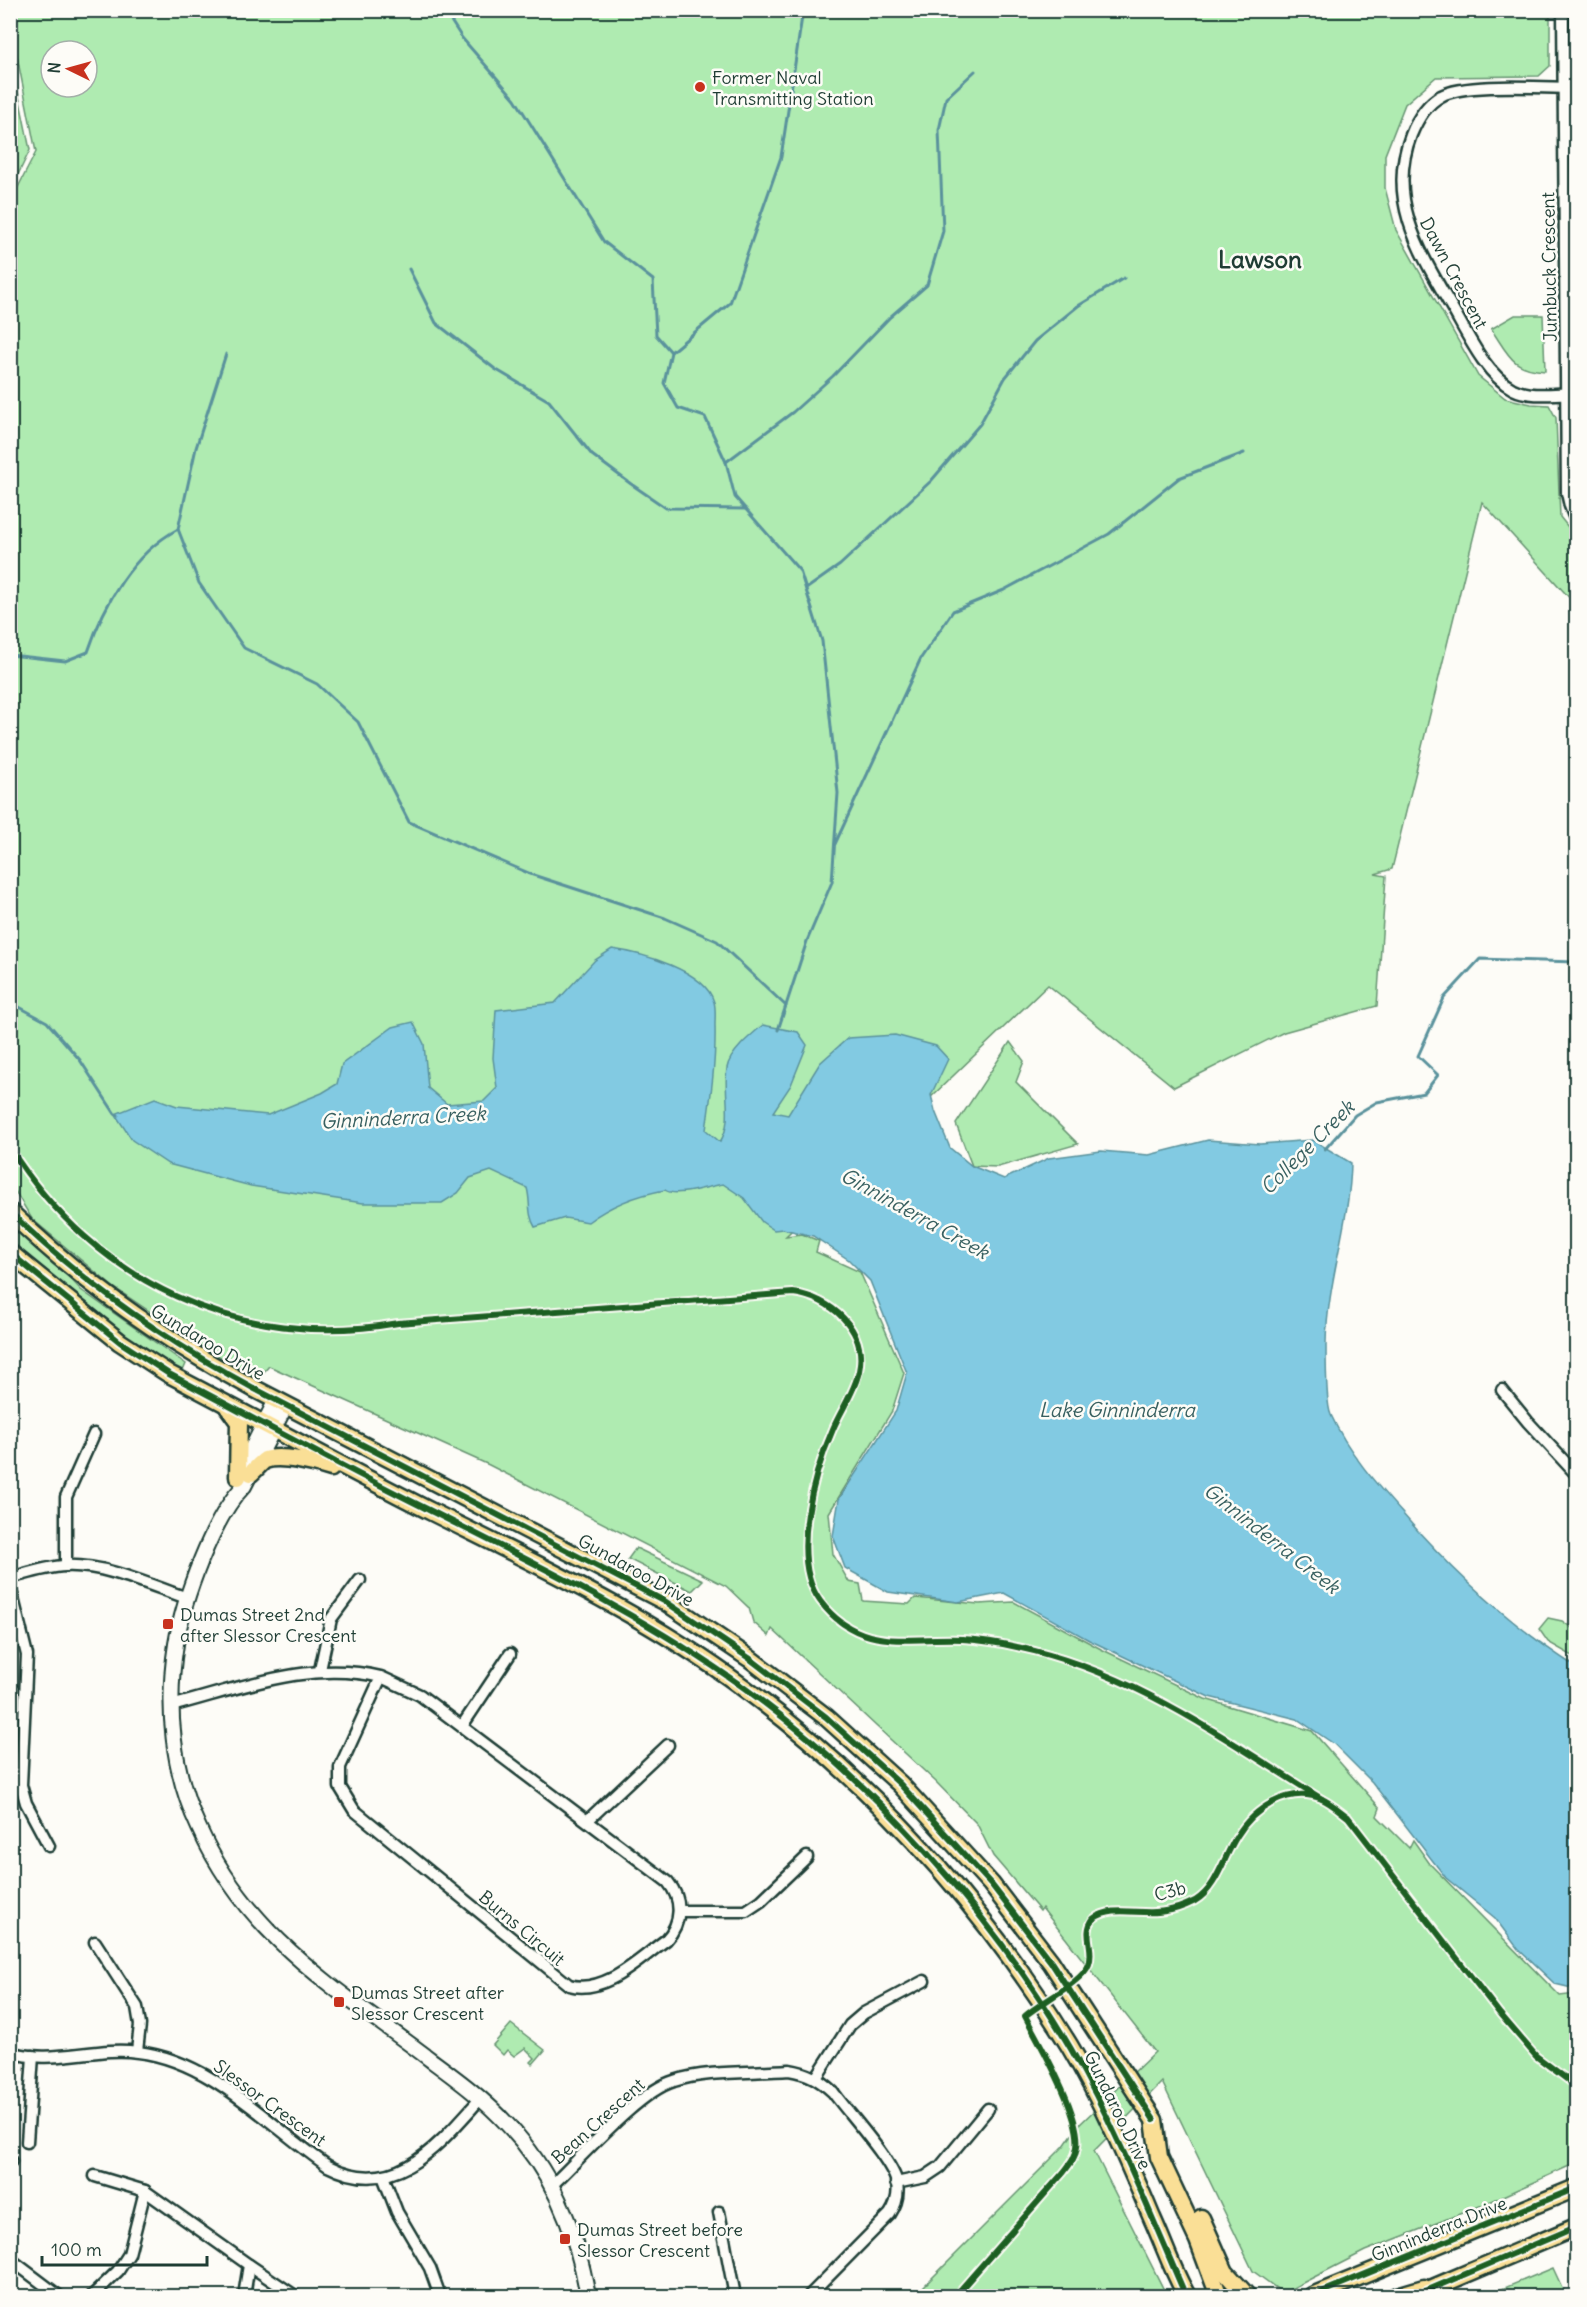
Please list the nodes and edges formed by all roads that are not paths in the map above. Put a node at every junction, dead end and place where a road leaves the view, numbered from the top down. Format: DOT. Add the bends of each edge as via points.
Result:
graph roads {
  1 [pos="1563,10"];
  2 [pos="1564,88"];
  3 [pos="1576,88"];
  4 [pos="1572,393"];
  5 [pos="1576,520"];
  6 [pos="10,1212"];
  7 [pos="10,1252"];
  8 [pos="1502,1390"];
  9 [pos="281,1403"];
  10 [pos="225,1404"];
  11 [pos="269,1427"];
  12 [pos="94,1434"];
  13 [pos="1576,1474"];
  14 [pos="245,1475"];
  15 [pos="361,1476"];
  16 [pos="66,1566"];
  17 [pos="10,1578"];
  18 [pos="360,1580"];
  19 [pos="10,1586"];
  20 [pos="187,1598"];
  21 [pos="510,1654"];
  22 [pos="320,1670"];
  23 [pos="381,1677"];
  24 [pos="171,1706"];
  25 [pos="462,1726"];
  26 [pos="668,1745"];
  27 [pos="588,1820"];
  28 [pos="50,1846"];
  29 [pos="807,1857"];
  30 [pos="679,1911"];
  31 [pos="95,1942"];
  32 [pos="924,1981"];
  33 [pos="137,2051"];
  34 [pos="10,2052"];
  35 [pos="33,2056"];
  36 [pos="816,2078"];
  37 [pos="481,2098"];
  38 [pos="988,2109"];
  39 [pos="1154,2120"];
  40 [pos="27,2142"];
  41 [pos="94,2175"];
  42 [pos="383,2176"];
  43 [pos="896,2183"];
  44 [pos="552,2185"];
  45 [pos="1576,2188"];
  46 [pos="145,2191"];
  47 [pos="719,2212"];
  48 [pos="1576,2227"];
  49 [pos="10,2259"];
  50 [pos="249,2265"];
  51 [pos="1459,2277"];
  52 [pos="59,2296"];
  53 [pos="92,2296"];
  54 [pos="244,2296"];
  55 [pos="296,2296"];
  56 [pos="440,2296"];
  57 [pos="588,2296"];
  58 [pos="735,2296"];
  59 [pos="809,2296"];
  60 [pos="1185,2296"];
  61 [pos="1219,2296"];
  62 [pos="1247,2296"];
  63 [pos="1312,2296"];
  64 [pos="1397,2296"];
  65 [pos="1414,2296"];
  1 -- 2 [label="street, Jumbuck Crescent"];
  2 -- 3 [label="street, Dawn Crescent"];
  2 -- 4 [label="street, Jumbuck Crescent"];
  2 -- 4 [label="street, Dawn Crescent" via="1465,89 1442,95 1424,111 1413,132 1405,155 1402,185 1414,238 1490,366 1506,384 1519,391"];
  4 -- 5 [label="street, Jumbuck Crescent" via="1567,493"];
  6 -- 9 [label="main road, Gundaroo Drive" via="138,1318 190,1353"];
  7 -- 10 [label="main road, Gundaroo Drive" via="120,1342"];
  8 -- 13 [label="street"];
  9 -- 11 [label="street"];
  9 -- 39 [label="main road, Gundaroo Drive" via="666,1602 826,1717 900,1784 991,1884 1051,1962"];
  10 -- 11 [label="main road, Gundaroo Drive"];
  10 -- 14 [label="main road" via="239,1422"];
  11 -- 14 [label="street"];
  11 -- 15 [label="main road, Gundaroo Drive"];
  12 -- 16 [label="street" via="66,1497"];
  14 -- 15 [label="main road" via="265,1460 278,1459 310,1462"];
  14 -- 20 [label="street" via="244,1486 234,1497 208,1548"];
  15 -- 60 [label="main road, Gundaroo Drive" via="648,1624 743,1687 872,1796 955,1885 1019,1970 1069,2046 1120,2144"];
  16 -- 17 [label="street"];
  16 -- 20 [label="street" via="98,1569"];
  18 -- 22 [label="street" via="330,1619"];
  19 -- 28 [label="street" via="27,1655 21,1785 26,1803"];
  20 -- 24 [label="street" via="175,1651"];
  21 -- 25 [label="street"];
  22 -- 23 [label="street" via="357,1671"];
  22 -- 24 [label="street"];
  23 -- 25 [label="street" via="420,1695"];
  23 -- 30 [label="street, Burns Circuit" via="340,1767 345,1800 558,1979 582,1988 602,1984 666,1940 674,1930"];
  24 -- 37 [label="street" via="178,1766 194,1819 233,1892 272,1937"];
  25 -- 27 [label="street"];
  26 -- 27 [label="street"];
  27 -- 30 [label="street" via="668,1882"];
  29 -- 30 [label="street" via="746,1911"];
  31 -- 33 [label="street" via="137,2007"];
  32 -- 36 [label="street" via="864,2013 850,2025"];
  33 -- 35 [label="street, Slessor Crescent"];
  33 -- 42 [label="street, Slessor Crescent" via="179,2062 205,2075 336,2170 364,2177"];
  34 -- 35 [label="street, Slessor Crescent"];
  35 -- 40 [label="street"];
  36 -- 43 [label="street, Bean Crescent" via="832,2092 882,2156"];
  36 -- 44 [label="street, Bean Crescent" via="789,2070 692,2077 665,2084 641,2100"];
  37 -- 42 [label="street, Slessor Crescent" via="425,2156"];
  37 -- 44 [label="street" via="520,2139"];
  38 -- 43 [label="street" via="940,2167 925,2177"];
  39 -- 61 [label="main road, Gundaroo Drive" via="1159,2157"];
  39 -- 62 [label="main road" via="1226,2272"];
  41 -- 46 [label="street"];
  42 -- 56 [label="street"];
  43 -- 59 [label="street" via="897,2196 890,2214"];
  44 -- 57 [label="street" via="574,2239"];
  45 -- 63 [label="main road, Ginninderra Drive"];
  46 -- 50 [label="street"];
  46 -- 53 [label="street" via="129,2254"];
  47 -- 58 [label="street"];
  48 -- 51 [label="main road"];
  49 -- 52 [label="street"];
  50 -- 54 [label="street"];
  50 -- 55 [label="street"];
  51 -- 64 [label="main road"];
  51 -- 65 [label="main road"];
}
